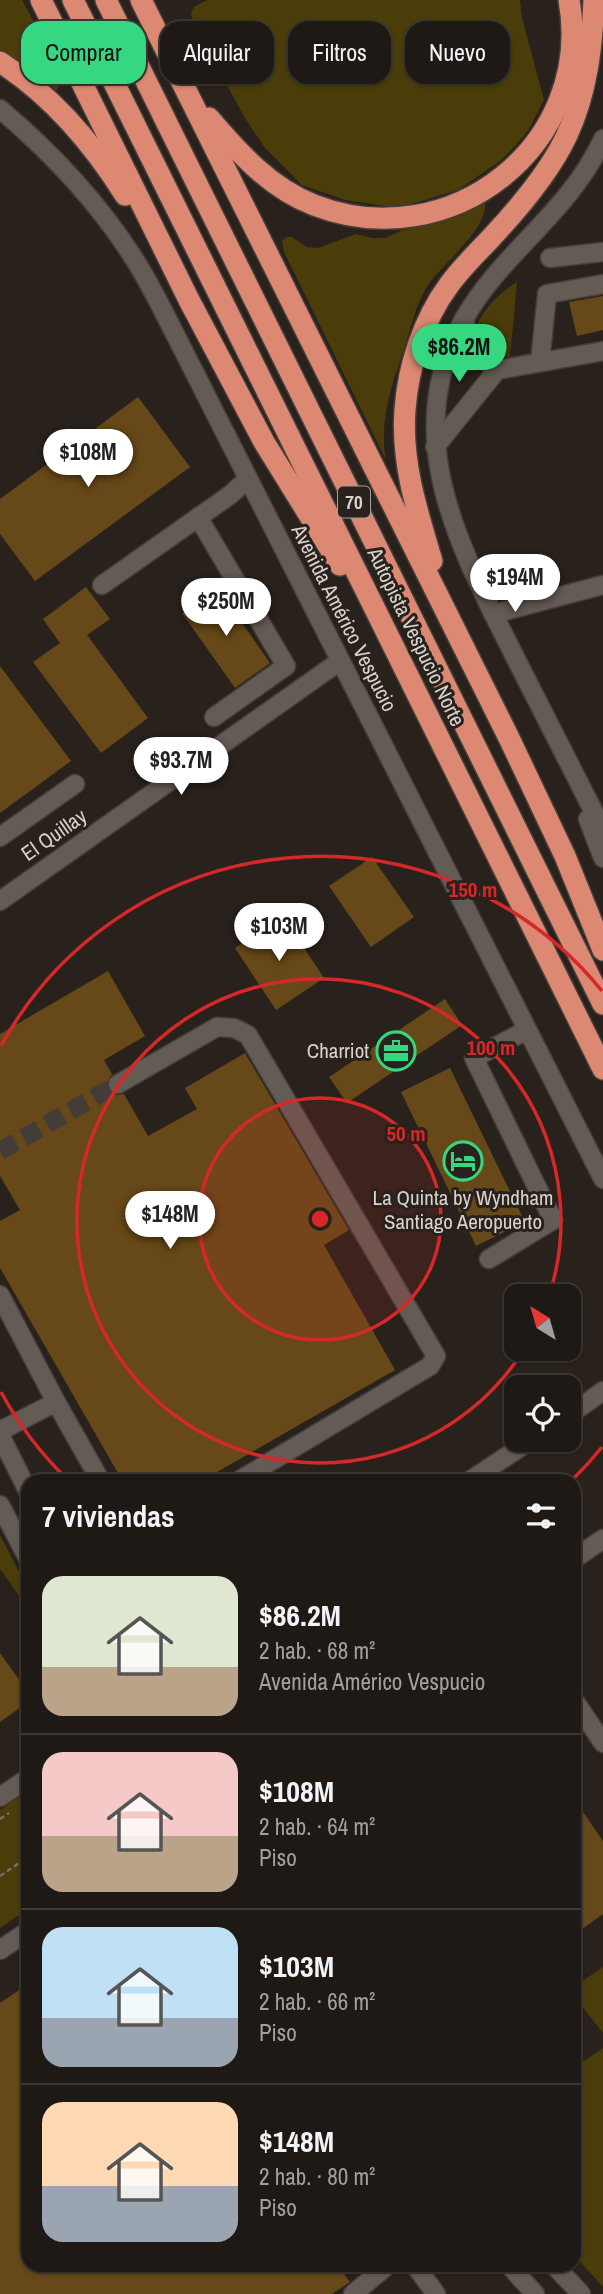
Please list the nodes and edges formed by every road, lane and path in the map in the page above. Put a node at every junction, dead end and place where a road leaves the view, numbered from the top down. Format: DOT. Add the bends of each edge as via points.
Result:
graph roads {
  1 [pos="41,0"];
  2 [pos="73,0"];
  3 [pos="106,0"];
  4 [pos="141,0"];
  5 [pos="569,0"];
  6 [pos="594,0"];
  7 [pos="160,38"];
  8 [pos="0,62"];
  9 [pos="183,84"];
  10 [pos="184,84"];
  11 [pos="0,109"];
  12 [pos="603,139"];
  13 [pos="603,253"];
  14 [pos="550,258"];
  15 [pos="603,284"];
  16 [pos="190,300"];
  17 [pos="464,318"];
  18 [pos="603,351"];
  19 [pos="540,362"];
  20 [pos="497,370"];
  21 [pos="435,447"];
  22 [pos="248,479"];
  23 [pos="198,517"];
  24 [pos="102,585"];
  25 [pos="603,585"];
  26 [pos="493,614"];
  27 [pos="449,616"];
  28 [pos="399,658"];
  29 [pos="340,661"];
  30 [pos="214,717"];
  31 [pos="75,784"];
  32 [pos="579,785"];
  33 [pos="603,830"];
  34 [pos="0,837"];
  35 [pos="603,858"];
  36 [pos="0,901"];
  37 [pos="603,950"];
  38 [pos="603,1004"];
  39 [pos="527,1030"];
  40 [pos="603,1069"];
  41 [pos="118,1084"];
  42 [pos="603,1179"];
  43 [pos="489,1259"];
  44 [pos="0,1295"];
  45 [pos="603,1391"];
  46 [pos="56,1402"];
  47 [pos="581,1407"];
  48 [pos="0,1433"];
  49 [pos="513,1452"];
  50 [pos="97,1474"];
  51 [pos="250,1474"];
  52 [pos="480,1474"];
  53 [pos="21,1476"];
  54 [pos="0,1505"];
  55 [pos="603,1539"];
  56 [pos="21,1545"];
  57 [pos="581,1554"];
  58 [pos="581,1710"];
  59 [pos="603,1743"];
  60 [pos="21,1783"];
  61 [pos="0,1797"];
  62 [pos="21,1862"];
  63 [pos="0,1876"];
  64 [pos="21,1936"];
  65 [pos="0,1950"];
  66 [pos="379,2272"];
  67 [pos="420,2272"];
  68 [pos="515,2272"];
  69 [pos="560,2272"];
  70 [pos="353,2294"];
  71 [pos="436,2294"];
  72 [pos="535,2294"];
  73 [pos="580,2294"];
  1 -- 16 [label="highway"];
  2 -- 28 [label="highway, Autopista Vespucio Norte / 70"];
  3 -- 38 [label="highway, Autopista Vespucio Norte / 70"];
  4 -- 7 [label="highway"];
  5 -- 10 [label="highway" via="569,68 558,104 539,139 512,170 488,188 424,215 366,218 328,211 296,197 250,163"];
  6 -- 27 [label="highway" via="585,84 567,136 515,211 448,286 427,323 413,364 405,410 406,460"];
  8 -- 16 [label="highway" via="36,90 91,147"];
  9 -- 27 [label="highway"];
  11 -- 22 [label="street, Avenida Américo Vespucio" via="90,197 135,260"];
  12 -- 17 [label="street" via="564,202 487,285"];
  13 -- 14 [label="street"];
  15 -- 19 [label="street" via="547,294"];
  16 -- 28 [label="highway" via="277,465"];
  17 -- 20 [label="street" via="474,349"];
  17 -- 21 [label="street" via="441,378"];
  18 -- 19 [label="street"];
  19 -- 20 [label="street"];
  20 -- 21 [label="street"];
  21 -- 26 [label="street" via="449,511"];
  22 -- 23 [label="street"];
  22 -- 29 [label="street, Avenida Américo Vespucio"];
  23 -- 24 [label="street"];
  23 -- 30 [label="street" via="286,666"];
  25 -- 26 [label="street"];
  26 -- 32 [label="street"];
  27 -- 37 [label="highway" via="559,844"];
  28 -- 40 [label="highway, Autopista Vespucio Norte / 70"];
  29 -- 36 [label="street, El Quillay"];
  29 -- 39 [label="street, Avenida Américo Vespucio"];
  31 -- 34 [label="street"];
  32 -- 33 [label="street"];
  32 -- 35 [label="street"];
  39 -- 42 [label="street, Avenida Américo Vespucio"];
  39 -- 43 [label="street" via="474,1058 553,1220"];
  41 -- 51 [label="street" via="217,1027 248,1035 436,1356 430,1366"];
  44 -- 46 [label="street"];
  45 -- 47 [label="street"];
  46 -- 48 [label="street"];
  46 -- 50 [label="street"];
  48 -- 53 [label="street"];
  49 -- 52 [label="street"];
  54 -- 56 [label="street"];
  55 -- 57 [label="street"];
  58 -- 59 [label="street"];
  60 -- 61 [label="street"];
  62 -- 63 [label="path"];
  64 -- 65 [label="street"];
  66 -- 70 [label="street"];
  67 -- 71 [label="street"];
  68 -- 72 [label="street"];
  69 -- 73 [label="street"];
}
